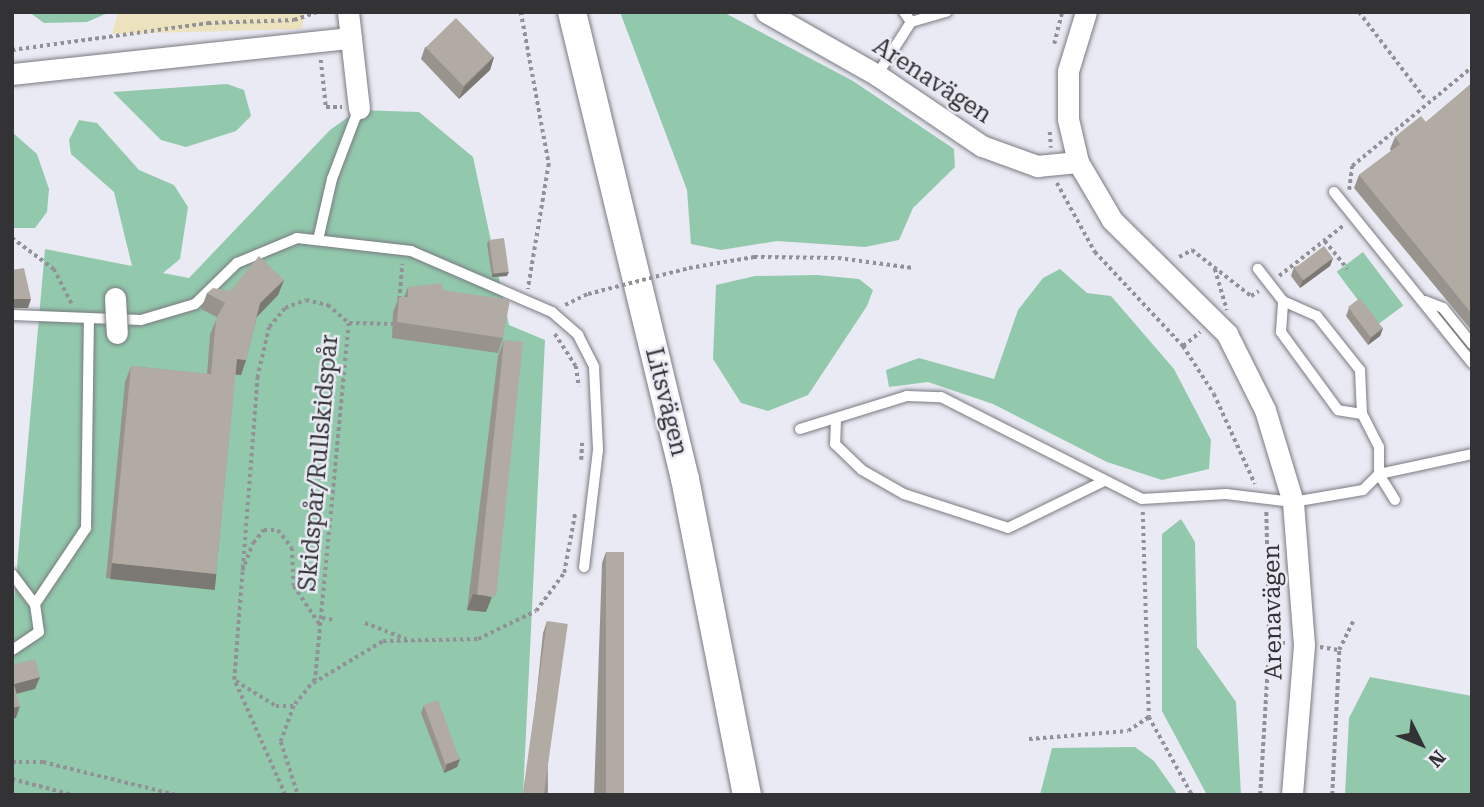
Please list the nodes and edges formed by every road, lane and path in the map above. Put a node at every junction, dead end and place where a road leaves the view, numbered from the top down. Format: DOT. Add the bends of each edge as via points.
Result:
graph roads {
  1 [pos="318,12"];
  2 [pos="348,12"];
  3 [pos="520,12"];
  4 [pos="572,12"];
  5 [pos="766,12"];
  6 [pos="904,12"];
  7 [pos="947,12"];
  8 [pos="1086,12"];
  9 [pos="1359,12"];
  10 [pos="911,22"];
  11 [pos="351,38"];
  12 [pos="320,44"];
  13 [pos="12,50"];
  14 [pos="1472,67"];
  15 [pos="12,74"];
  16 [pos="877,75"];
  17 [pos="359,108"];
  18 [pos="1078,162"];
  19 [pos="1334,192"];
  20 [pos="12,238"];
  21 [pos="318,240"];
  22 [pos="1325,241"];
  23 [pos="1179,257"];
  24 [pos="402,264"];
  25 [pos="913,268"];
  26 [pos="1258,269"];
  27 [pos="1348,269"];
  28 [pos="1269,284"];
  29 [pos="588,294"];
  30 [pos="115,298"];
  31 [pos="525,301"];
  32 [pos="1283,301"];
  33 [pos="1425,302"];
  34 [pos="398,312"];
  35 [pos="12,315"];
  36 [pos="89,319"];
  37 [pos="349,323"];
  38 [pos="393,324"];
  39 [pos="550,327"];
  40 [pos="117,333"];
  41 [pos="1472,344"];
  42 [pos="1472,363"];
  43 [pos="582,399"];
  44 [pos="1362,414"];
  45 [pos="835,419"];
  46 [pos="800,429"];
  47 [pos="582,433"];
  48 [pos="1472,454"];
  49 [pos="581,469"];
  50 [pos="1379,474"];
  51 [pos="1104,481"];
  52 [pos="1261,498"];
  53 [pos="1142,499"];
  54 [pos="1395,500"];
  55 [pos="1293,502"];
  56 [pos="576,507"];
  57 [pos="584,567"];
  58 [pos="12,574"];
  59 [pos="240,576"];
  60 [pos="35,604"];
  61 [pos="322,618"];
  62 [pos="334,620"];
  63 [pos="1353,621"];
  64 [pos="365,623"];
  65 [pos="321,627"];
  66 [pos="408,640"];
  67 [pos="12,650"];
  68 [pos="234,680"];
  69 [pos="313,683"];
  70 [pos="294,706"];
  71 [pos="1149,717"];
  72 [pos="1028,739"];
  73 [pos="12,762"];
  74 [pos="12,779"];
  75 [pos="73,795"];
  76 [pos="176,795"];
  77 [pos="285,795"];
  78 [pos="298,795"];
  79 [pos="747,795"];
  80 [pos="1192,795"];
  81 [pos="1260,795"];
  82 [pos="1292,795"];
  83 [pos="1332,795"];
  1 -- 12 [label="path"];
  1 -- 13 [label="path" via="294,20 208,23"];
  2 -- 11 [label="street"];
  3 -- 31 [label="path" via="549,164"];
  4 -- 79 [label="main road, Litsvägen" via="685,478"];
  5 -- 16 [label="street, Arenavägen"];
  6 -- 10 [label="lane"];
  7 -- 10 [label="lane"];
  8 -- 18 [label="street, Arenavägen" via="1068,71 1068,119"];
  9 -- 14 [label="path" via="1426,100"];
  10 -- 16 [label="lane"];
  11 -- 12 [label="street"];
  11 -- 17 [label="street"];
  12 -- 15 [label="street"];
  12 -- 17 [label="path" via="326,107"];
  16 -- 18 [label="street, Arenavägen" via="982,146 1037,166"];
  17 -- 21 [label="lane" via="332,179"];
  18 -- 55 [label="street, Arenavägen" via="1112,220 1227,334 1265,410"];
  19 -- 33 [label="lane"];
  20 -- 36 [label="path" via="54,269 76,312"];
  21 -- 31 [label="lane" via="411,251"];
  21 -- 36 [label="lane" via="297,237 237,263 195,304 141,320"];
  22 -- 27 [label="path"];
  23 -- 28 [label="path" via="1192,250 1251,296"];
  24 -- 34 [label="path"];
  25 -- 29 [label="path, bridge" via="768,257 689,268"];
  26 -- 28 [label="lane"];
  28 -- 32 [label="lane"];
  30 -- 40 [label="street, bridge"];
  31 -- 57 [label="lane" via="552,312 578,335 594,367 598,450"];
  32 -- 44 [label="lane" via="1317,316 1360,370"];
  32 -- 44 [label="lane" via="1281,332 1338,410"];
  33 -- 41 [label="lane" via="1443,308"];
  33 -- 42 [label="lane"];
  35 -- 36 [label="lane"];
  36 -- 60 [label="lane" via="86,528"];
  37 -- 38 [label="path"];
  37 -- 59 [label="path, Skidspår/Rullskidspår" via="328,304 306,300 285,308 269,327 257,378"];
  37 -- 61 [label="path, Skidspår/Rullskidspår"];
  39 -- 43 [label="path" via="576,366"];
  44 -- 50 [label="lane" via="1379,447"];
  45 -- 46 [label="lane"];
  45 -- 51 [label="lane" via="907,396 941,397"];
  45 -- 51 [label="lane" via="835,444 862,470 904,494 1008,528"];
  47 -- 49 [label="path"];
  48 -- 50 [label="lane"];
  50 -- 54 [label="lane"];
  50 -- 55 [label="lane" via="1363,491"];
  51 -- 53 [label="lane"];
  52 -- 53 [label="lane"];
  52 -- 55 [label="lane"];
  52 -- 81 [label="path" via="1269,642"];
  53 -- 71 [label="path"];
  55 -- 82 [label="street, Arenavägen" via="1304,645"];
  56 -- 66 [label="path" via="564,573 536,611 478,639"];
  58 -- 60 [label="lane"];
  59 -- 65 [label="path" via="253,543 264,530 278,530 292,548 294,586"];
  59 -- 68 [label="path, Skidspår/Rullskidspår"];
  60 -- 67 [label="lane" via="39,632"];
  61 -- 62 [label="path"];
  61 -- 65 [label="path, Skidspår/Rullskidspår"];
  63 -- 83 [label="path" via="1339,650"];
  64 -- 66 [label="path"];
  65 -- 69 [label="path, Skidspår/Rullskidspår"];
  66 -- 69 [label="path" via="383,640 339,661"];
  68 -- 70 [label="path" via="276,706"];
  68 -- 77 [label="path, Skidspår/Rullskidspår"];
  69 -- 70 [label="path"];
  70 -- 78 [label="path" via="281,742"];
  71 -- 72 [label="path" via="1128,731"];
  71 -- 80 [label="path"];
  73 -- 76 [label="path" via="43,762"];
  74 -- 75 [label="path"];
}
